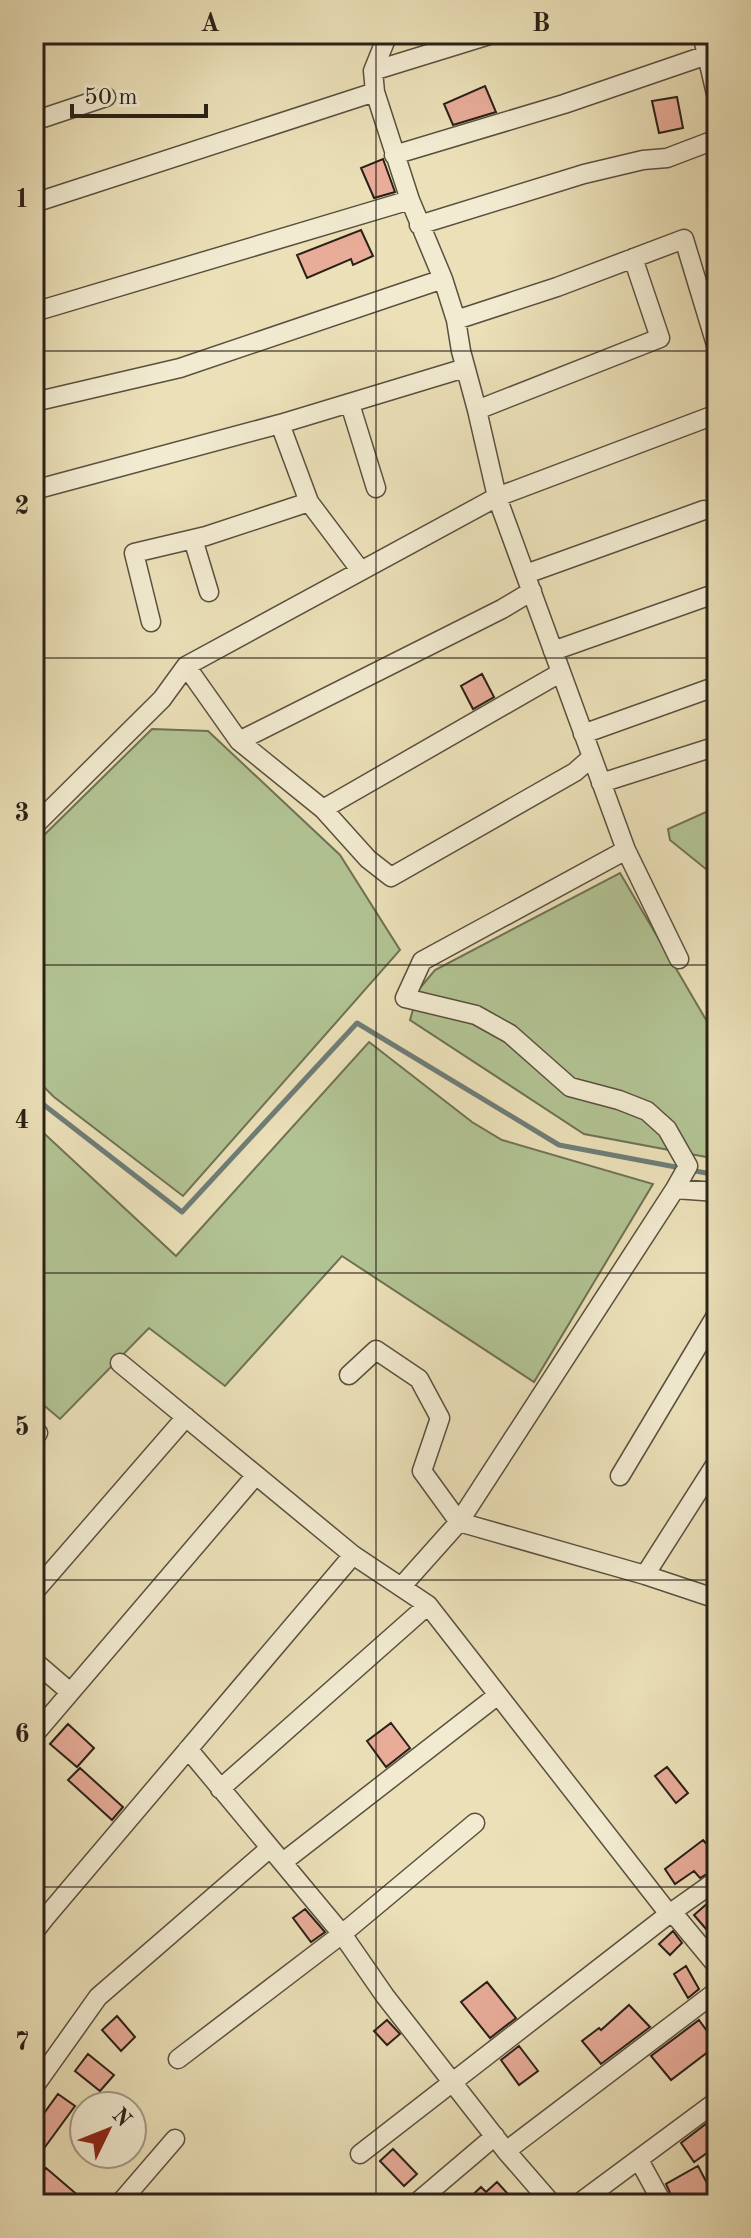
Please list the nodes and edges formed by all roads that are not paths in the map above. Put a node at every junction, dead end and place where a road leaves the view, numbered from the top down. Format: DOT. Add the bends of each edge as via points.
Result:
graph roads {
  1 [pos="388,34"];
  2 [pos="493,34"];
  3 [pos="702,34"];
  4 [pos="707,55"];
  5 [pos="373,71"];
  6 [pos="375,92"];
  7 [pos="106,97"];
  8 [pos="717,98"];
  9 [pos="34,121"];
  10 [pos="717,139"];
  11 [pos="394,155"];
  12 [pos="410,200"];
  13 [pos="34,203"];
  14 [pos="419,225"];
  15 [pos="633,258"];
  16 [pos="443,279"];
  17 [pos="34,312"];
  18 [pos="456,320"];
  19 [pos="717,348"];
  20 [pos="465,368"];
  21 [pos="34,402"];
  22 [pos="350,404"];
  23 [pos="477,410"];
  24 [pos="717,414"];
  25 [pos="280,424"];
  26 [pos="376,488"];
  27 [pos="34,490"];
  28 [pos="497,497"];
  29 [pos="309,502"];
  30 [pos="704,510"];
  31 [pos="193,539"];
  32 [pos="361,571"];
  33 [pos="529,583"];
  34 [pos="209,592"];
  35 [pos="717,593"];
  36 [pos="151,622"];
  37 [pos="553,651"];
  38 [pos="186,666"];
  39 [pos="560,673"];
  40 [pos="717,686"];
  41 [pos="583,734"];
  42 [pos="239,741"];
  43 [pos="717,746"];
  44 [pos="592,757"];
  45 [pos="601,783"];
  46 [pos="323,809"];
  47 [pos="34,826"];
  48 [pos="626,850"];
  49 [pos="679,959"];
  50 [pos="682,1177"];
  51 [pos="717,1192"];
  52 [pos="717,1314"];
  53 [pos="120,1363"];
  54 [pos="349,1375"];
  55 [pos="186,1417"];
  56 [pos="717,1462"];
  57 [pos="256,1475"];
  58 [pos="620,1476"];
  59 [pos="459,1522"];
  60 [pos="353,1555"];
  61 [pos="645,1575"];
  62 [pos="401,1587"];
  63 [pos="34,1592"];
  64 [pos="717,1599"];
  65 [pos="428,1605"];
  66 [pos="34,1661"];
  67 [pos="70,1692"];
  68 [pos="498,1695"];
  69 [pos="34,1735"];
  70 [pos="188,1749"];
  71 [pos="220,1789"];
  72 [pos="475,1823"];
  73 [pos="270,1848"];
  74 [pos="283,1862"];
  75 [pos="717,1880"];
  76 [pos="669,1914"];
  77 [pos="38,1919"];
  78 [pos="342,1934"];
  79 [pos="717,1966"];
  80 [pos="717,1991"];
  81 [pos="178,2059"];
  82 [pos="452,2082"];
  83 [pos="34,2087"];
  84 [pos="714,2110"];
  85 [pos="175,2139"];
  86 [pos="500,2144"];
  87 [pos="360,2154"];
  88 [pos="639,2160"];
  89 [pos="119,2204"];
  90 [pos="415,2204"];
  91 [pos="552,2204"];
  92 [pos="578,2204"];
  93 [pos="663,2204"];
  1 -- 5 [label="street"];
  2 -- 5 [label="street"];
  3 -- 4 [label="street"];
  4 -- 8 [label="street"];
  4 -- 11 [label="street"];
  5 -- 6 [label="street"];
  6 -- 11 [label="street"];
  6 -- 13 [label="street"];
  7 -- 9 [label="street"];
  10 -- 14 [label="street" via="667,158 584,174"];
  11 -- 12 [label="street"];
  12 -- 14 [label="street"];
  12 -- 17 [label="street"];
  14 -- 16 [label="street"];
  15 -- 18 [label="street"];
  15 -- 19 [label="street" via="684,239"];
  15 -- 23 [label="street" via="660,338"];
  16 -- 18 [label="street"];
  16 -- 21 [label="street" via="180,368"];
  18 -- 20 [label="street"];
  20 -- 22 [label="street"];
  20 -- 23 [label="street"];
  22 -- 25 [label="street"];
  22 -- 26 [label="street"];
  23 -- 28 [label="street"];
  24 -- 28 [label="street"];
  25 -- 27 [label="street"];
  25 -- 29 [label="street"];
  28 -- 32 [label="street"];
  28 -- 33 [label="street"];
  29 -- 31 [label="street"];
  29 -- 32 [label="street"];
  30 -- 33 [label="street"];
  31 -- 34 [label="street"];
  31 -- 36 [label="street" via="134,553"];
  32 -- 38 [label="street"];
  33 -- 37 [label="street"];
  33 -- 42 [label="street" via="502,609"];
  35 -- 37 [label="street"];
  37 -- 39 [label="street"];
  38 -- 42 [label="street"];
  38 -- 47 [label="street" via="162,699"];
  39 -- 41 [label="street"];
  39 -- 46 [label="street"];
  40 -- 41 [label="street"];
  41 -- 44 [label="street"];
  42 -- 46 [label="street"];
  43 -- 45 [label="street"];
  44 -- 45 [label="street"];
  44 -- 46 [label="street" via="575,772 391,877"];
  45 -- 48 [label="street"];
  48 -- 49 [label="street"];
  48 -- 50 [label="street" via="422,961 405,998 476,1015 510,1034 570,1087 647,1111 667,1129"];
  50 -- 51 [label="street"];
  50 -- 59 [label="street"];
  52 -- 58 [label="street"];
  53 -- 55 [label="street"];
  54 -- 59 [label="street" via="376,1350 419,1379 440,1418 422,1471"];
  55 -- 57 [label="street"];
  55 -- 63 [label="street"];
  56 -- 61 [label="street"];
  57 -- 60 [label="street"];
  57 -- 67 [label="street"];
  59 -- 61 [label="street"];
  59 -- 62 [label="street"];
  60 -- 62 [label="street"];
  60 -- 70 [label="street"];
  61 -- 64 [label="street"];
  62 -- 65 [label="street"];
  65 -- 68 [label="street"];
  65 -- 71 [label="street"];
  66 -- 67 [label="street"];
  67 -- 69 [label="street"];
  68 -- 74 [label="street"];
  68 -- 76 [label="street"];
  70 -- 71 [label="street"];
  70 -- 77 [label="street"];
  71 -- 73 [label="street"];
  72 -- 78 [label="street"];
  73 -- 74 [label="street"];
  73 -- 83 [label="street" via="98,1997"];
  74 -- 78 [label="street"];
  75 -- 76 [label="street"];
  76 -- 79 [label="street"];
  76 -- 82 [label="street"];
  78 -- 81 [label="street"];
  78 -- 82 [label="street"];
  80 -- 86 [label="street"];
  82 -- 86 [label="street"];
  82 -- 87 [label="street"];
  84 -- 88 [label="street"];
  85 -- 89 [label="street"];
  86 -- 90 [label="street"];
  86 -- 91 [label="street"];
  88 -- 92 [label="street"];
  88 -- 93 [label="street"];
}
